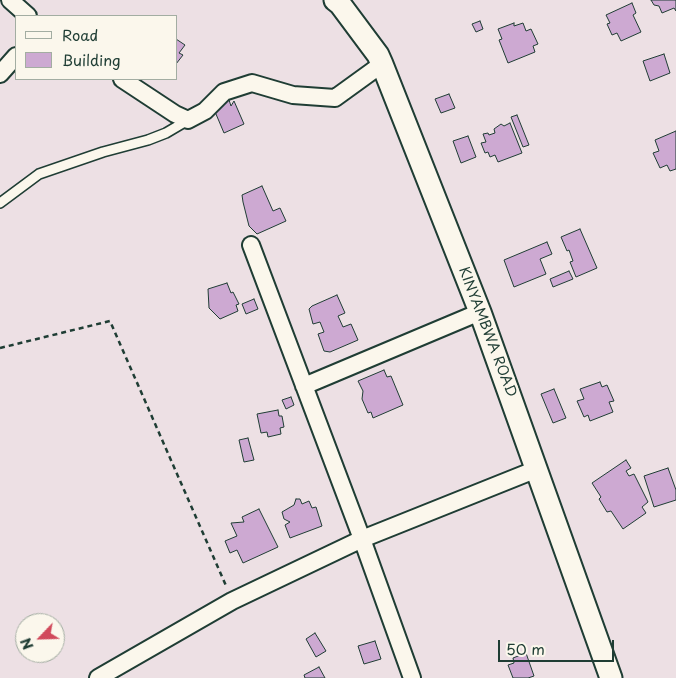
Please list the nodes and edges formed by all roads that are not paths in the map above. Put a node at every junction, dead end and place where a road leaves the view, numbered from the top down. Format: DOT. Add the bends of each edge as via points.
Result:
graph roads {
  1 [pos="10,0"];
  2 [pos="344,3"];
  3 [pos="27,15"];
  4 [pos="15,57"];
  5 [pos="382,64"];
  6 [pos="0,74"];
  7 [pos="124,80"];
  8 [pos="188,120"];
  9 [pos="0,203"];
  10 [pos="251,245"];
  11 [pos="480,312"];
  12 [pos="304,386"];
  13 [pos="537,469"];
  14 [pos="362,539"];
  15 [pos="108,675"];
  16 [pos="412,678"];
  17 [pos="611,678"];
  1 -- 3 [label="street"];
  2 -- 5 [label="street, KINYAMBWA ROAD"];
  4 -- 6 [label="street"];
  5 -- 8 [label="street" via="335,98 293,95 252,83 224,92 205,111"];
  5 -- 11 [label="street, KINYAMBWA ROAD"];
  7 -- 8 [label="street"];
  8 -- 9 [label="lane" via="148,140 38,174"];
  10 -- 12 [label="street"];
  11 -- 12 [label="street"];
  11 -- 13 [label="street, KINYAMBWA ROAD"];
  12 -- 14 [label="street"];
  13 -- 14 [label="street"];
  13 -- 17 [label="street, KINYAMBWA ROAD"];
  14 -- 15 [label="street" via="232,601"];
  14 -- 16 [label="street"];
}
